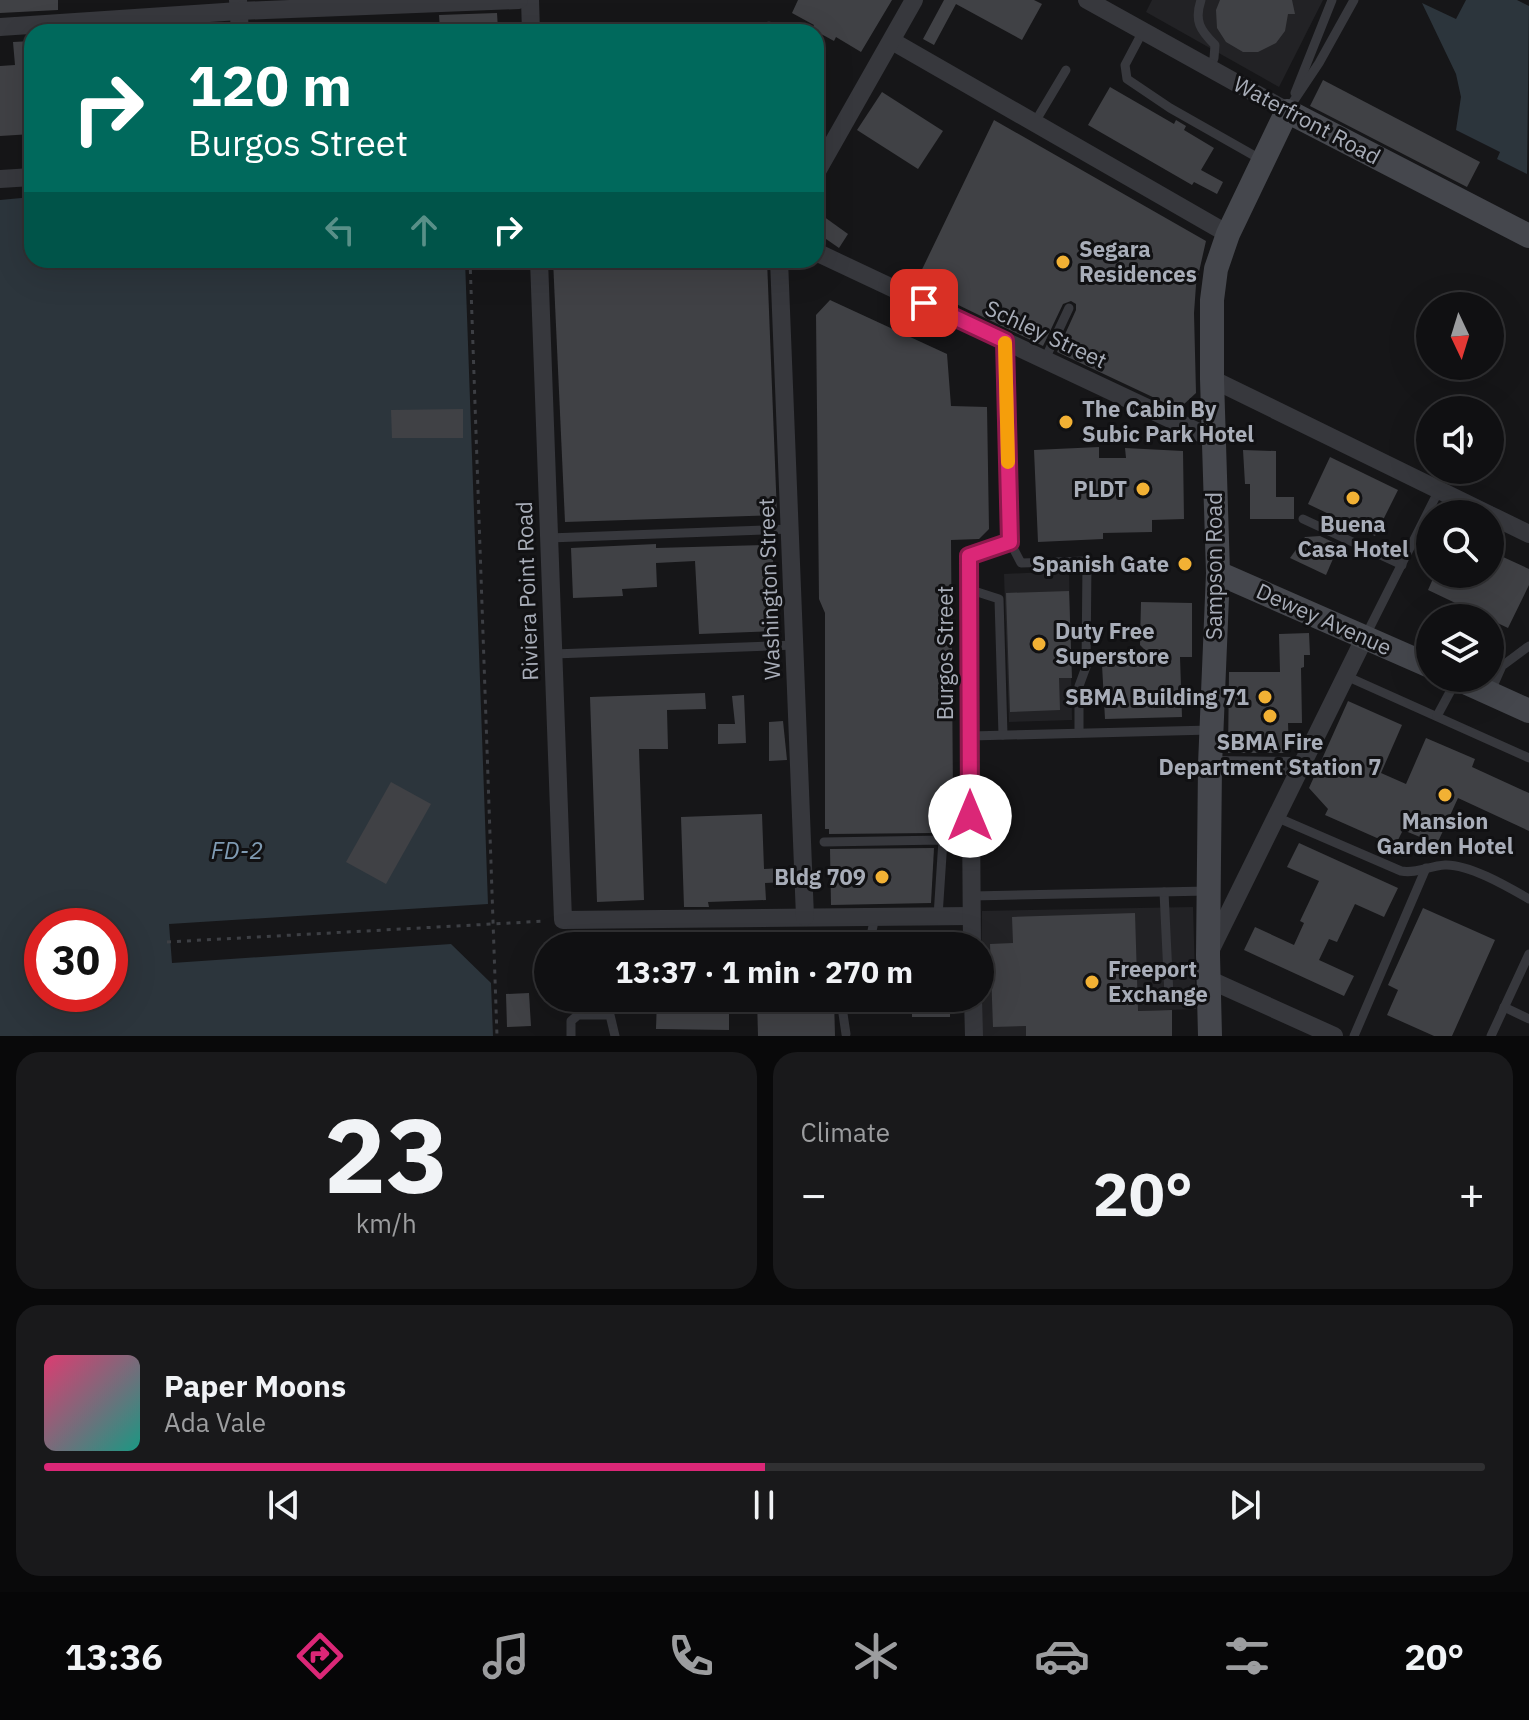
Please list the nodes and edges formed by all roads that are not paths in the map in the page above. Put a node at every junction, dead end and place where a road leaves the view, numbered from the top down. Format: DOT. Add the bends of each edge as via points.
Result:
graph roads {
  1 [pos="519,0"];
  2 [pos="530,0"];
  3 [pos="914,0"];
  4 [pos="1087,0"];
  5 [pos="1201,0"];
  6 [pos="1332,0"];
  7 [pos="1354,0"];
  8 [pos="238,5"];
  9 [pos="32,24"];
  10 [pos="531,24"];
  11 [pos="24,25"];
  12 [pos="0,27"];
  13 [pos="1143,31"];
  14 [pos="892,41"];
  15 [pos="1210,68"];
  16 [pos="1066,70"];
  17 [pos="1288,110"];
  18 [pos="1035,122"];
  19 [pos="824,159"];
  20 [pos="1263,161"];
  21 [pos="24,178"];
  22 [pos="0,179"];
  23 [pos="1228,234"];
  24 [pos="1529,236"];
  25 [pos="824,256"];
  26 [pos="539,268"];
  27 [pos="779,268"];
  28 [pos="1069,308"];
  29 [pos="1005,341"];
  30 [pos="1045,359"];
  31 [pos="1212,379"];
  32 [pos="1213,439"];
  33 [pos="1439,490"];
  34 [pos="1460,500"];
  35 [pos="1303,519"];
  36 [pos="1504,522"];
  37 [pos="791,529"];
  38 [pos="1529,534"];
  39 [pos="549,538"];
  40 [pos="1010,542"];
  41 [pos="1402,565"];
  42 [pos="1218,573"];
  43 [pos="968,589"];
  44 [pos="1365,637"];
  45 [pos="795,645"];
  46 [pos="1529,646"];
  47 [pos="554,654"];
  48 [pos="1416,660"];
  49 [pos="1346,676"];
  50 [pos="1449,692"];
  51 [pos="1490,693"];
  52 [pos="1529,711"];
  53 [pos="1437,716"];
  54 [pos="1211,730"];
  55 [pos="1079,733"];
  56 [pos="1003,735"];
  57 [pos="970,736"];
  58 [pos="1529,744"];
  59 [pos="1526,757"];
  60 [pos="1210,765"];
  61 [pos="1302,766"];
  62 [pos="1276,817"];
  63 [pos="824,842"];
  64 [pos="1426,868"];
  65 [pos="1208,891"];
  66 [pos="1164,892"];
  67 [pos="971,896"];
  68 [pos="1529,899"];
  69 [pos="875,916"];
  70 [pos="938,916"];
  71 [pos="971,916"];
  72 [pos="805,917"];
  73 [pos="872,932"];
  74 [pos="972,932"];
  75 [pos="1529,954"];
  76 [pos="1208,977"];
  77 [pos="1504,1007"];
  78 [pos="843,1012"];
  79 [pos="973,1012"];
  80 [pos="1529,1019"];
  81 [pos="846,1034"];
  82 [pos="571,1036"];
  83 [pos="615,1036"];
  84 [pos="974,1036"];
  85 [pos="1210,1036"];
  86 [pos="1334,1036"];
  87 [pos="1354,1036"];
  88 [pos="1491,1036"];
  1 -- 8 [label="street"];
  2 -- 10 [label="street"];
  3 -- 14 [label="street"];
  4 -- 13 [label="street, Waterfront Road"];
  5 -- 15 [label="lane" via="1201,30 1215,45"];
  6 -- 17 [label="lane"];
  7 -- 17 [label="lane"];
  8 -- 9 [label="street"];
  11 -- 12 [label="street"];
  13 -- 15 [label="street, Waterfront Road"];
  13 -- 20 [label="lane" via="1125,65 1127,79"];
  14 -- 18 [label="street"];
  14 -- 19 [label="street"];
  15 -- 17 [label="street, Waterfront Road"];
  16 -- 18 [label="lane"];
  17 -- 20 [label="main road, Sampson Road"];
  17 -- 24 [label="main road, Waterfront Road"];
  18 -- 23 [label="street"];
  20 -- 23 [label="main road, Sampson Road"];
  21 -- 22 [label="street"];
  23 -- 31 [label="main road, Sampson Road" via="1212,300"];
  25 -- 29 [label="street, Schley Street"];
  26 -- 39 [label="street, Riviera Point Road"];
  27 -- 37 [label="street, Washington Street"];
  28 -- 30 [label="lane"];
  29 -- 30 [label="street, Schley Street"];
  29 -- 40 [label="street"];
  30 -- 32 [label="street, Schley Street"];
  31 -- 32 [label="main road, Sampson Road"];
  31 -- 33 [label="street"];
  32 -- 42 [label="main road, Sampson Road"];
  33 -- 34 [label="street"];
  33 -- 41 [label="lane"];
  35 -- 41 [label="lane"];
  36 -- 38 [label="street"];
  37 -- 39 [label="lane"];
  37 -- 45 [label="street, Washington Street"];
  39 -- 47 [label="street, Riviera Point Road"];
  40 -- 43 [label="street, Burgos Street" via="969,556"];
  40 -- 55 [label="lane" via="1021,563 1087,561"];
  41 -- 44 [label="lane"];
  42 -- 44 [label="main road, Dewey Avenue"];
  42 -- 54 [label="main road, Sampson Road"];
  43 -- 56 [label="lane" via="999,599"];
  43 -- 57 [label="street, Burgos Street"];
  44 -- 48 [label="main road, Dewey Avenue"];
  44 -- 49 [label="street"];
  45 -- 47 [label="lane"];
  45 -- 72 [label="street, Washington Street"];
  46 -- 51 [label="lane" via="1502,666"];
  47 -- 72 [label="street, Riviera Point Road" via="563,920"];
  49 -- 53 [label="lane"];
  49 -- 61 [label="street"];
  50 -- 53 [label="lane"];
  51 -- 52 [label="main road"];
  53 -- 59 [label="lane"];
  54 -- 55 [label="lane"];
  54 -- 60 [label="main road, Sampson Road"];
  55 -- 56 [label="lane"];
  56 -- 57 [label="lane"];
  57 -- 67 [label="street, Burgos Street"];
  58 -- 59 [label="lane"];
  60 -- 61 [label="street"];
  60 -- 65 [label="main road, Sampson Road"];
  61 -- 62 [label="street"];
  62 -- 64 [label="lane" via="1401,871"];
  62 -- 76 [label="street"];
  63 -- 70 [label="lane" via="943,840"];
  64 -- 68 [label="lane" via="1448,865 1482,875"];
  64 -- 87 [label="lane"];
  65 -- 66 [label="lane"];
  65 -- 76 [label="main road, Sampson Road"];
  66 -- 67 [label="lane"];
  66 -- 76 [label="lane" via="1169,996"];
  67 -- 71 [label="street, Burgos Street"];
  69 -- 70 [label="street"];
  69 -- 72 [label="street"];
  69 -- 73 [label="lane"];
  70 -- 71 [label="street"];
  71 -- 74 [label="street, Burgos Street"];
  75 -- 77 [label="lane"];
  76 -- 85 [label="main road, Sampson Road"];
  76 -- 86 [label="street"];
  77 -- 80 [label="lane"];
  77 -- 88 [label="lane"];
  78 -- 81 [label="lane"];
  79 -- 84 [label="street"];
  82 -- 83 [label="lane" via="571,1021 578,1015 610,1015"];
}
